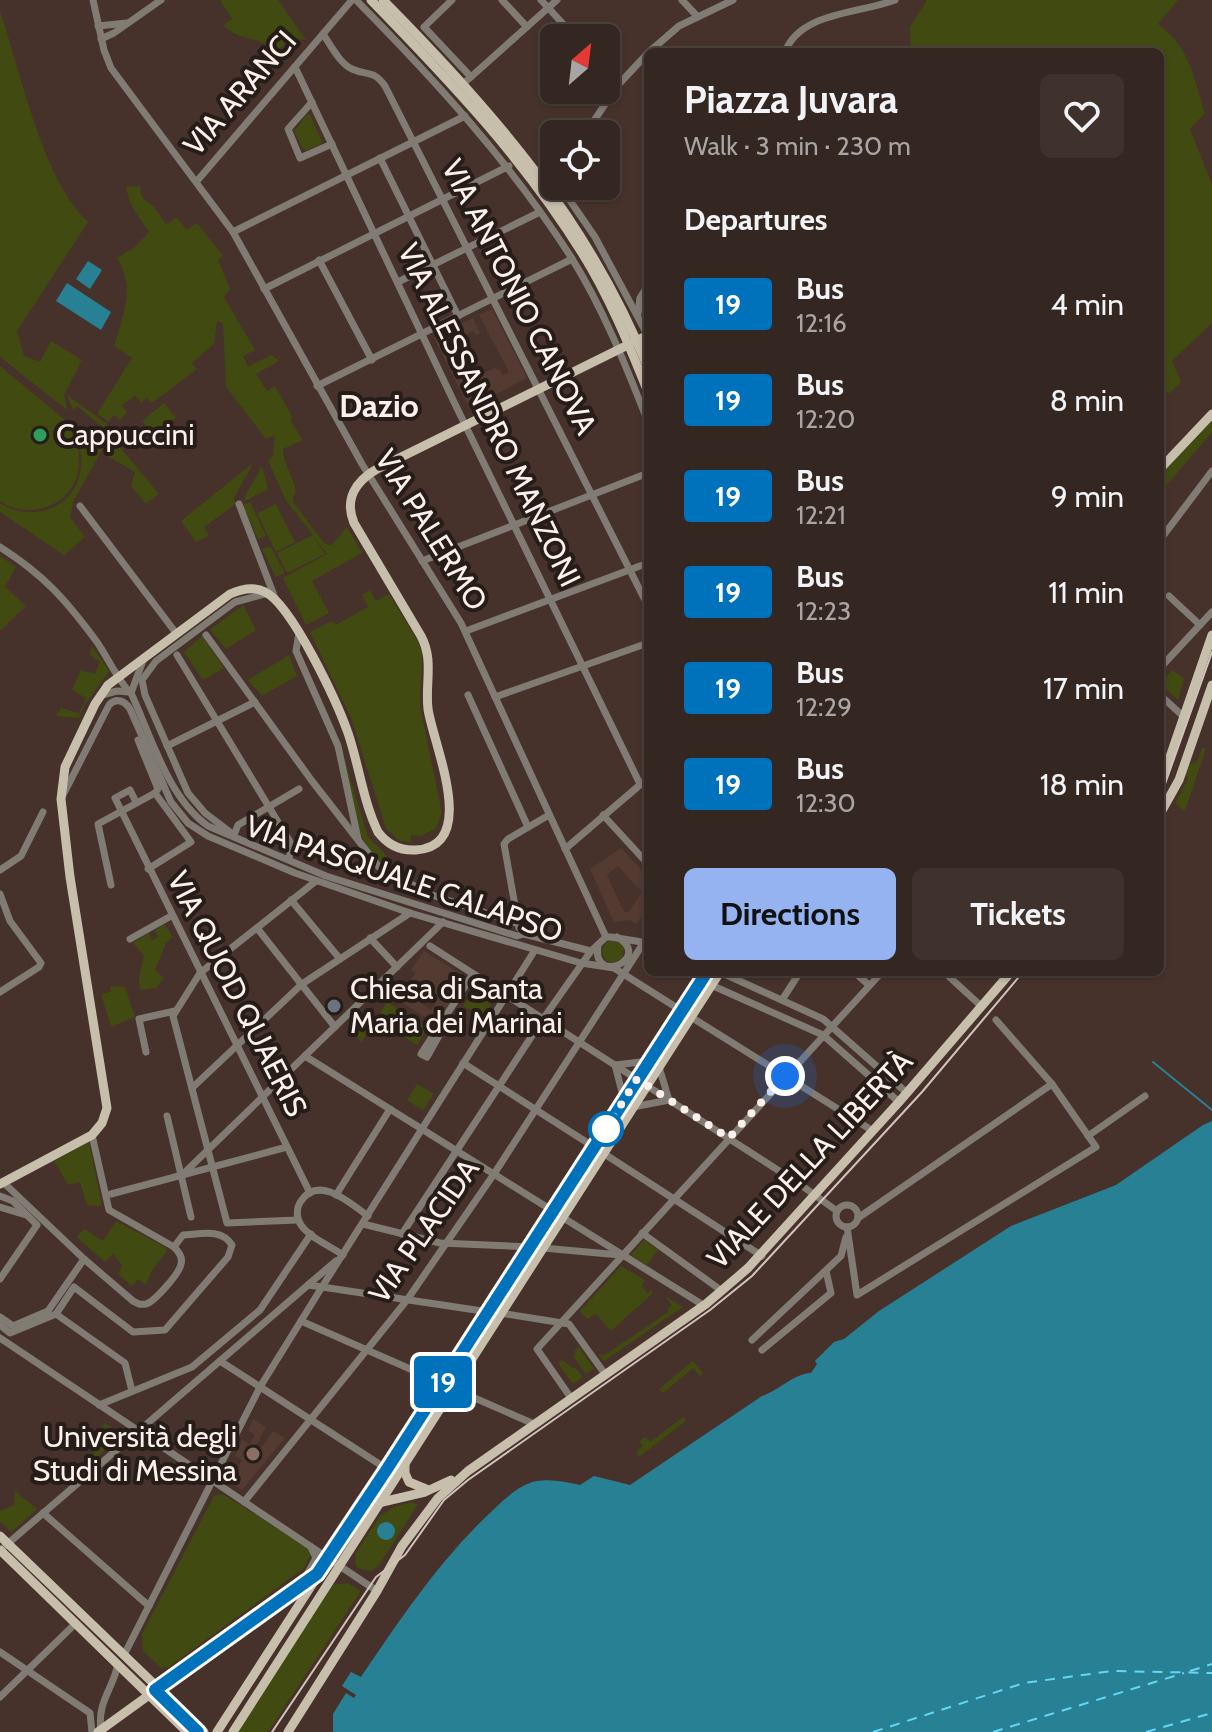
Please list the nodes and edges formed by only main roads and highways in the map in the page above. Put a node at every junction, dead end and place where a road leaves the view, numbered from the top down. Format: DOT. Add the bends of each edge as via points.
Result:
graph roads {
  1 [pos="371,0"];
  2 [pos="383,0"];
  3 [pos="540,173"];
  4 [pos="560,200"];
  5 [pos="644,337"];
  6 [pos="628,345"];
  7 [pos="644,363"];
  8 [pos="644,383"];
  9 [pos="1212,414"];
  10 [pos="1164,465"];
  11 [pos="1212,635"];
  12 [pos="1212,685"];
  13 [pos="1164,774"];
  14 [pos="1164,807"];
  15 [pos="706,976"];
  16 [pos="709,976"];
  17 [pos="717,976"];
  18 [pos="1007,976"];
  19 [pos="711,985"];
  20 [pos="686,1014"];
  21 [pos="599,1150"];
  22 [pos="2,1183"];
  23 [pos="558,1214"];
  24 [pos="447,1386"];
  25 [pos="406,1461"];
  26 [pos="468,1471"];
  27 [pos="436,1488"];
  28 [pos="379,1502"];
  29 [pos="361,1509"];
  30 [pos="2,1545"];
  31 [pos="317,1574"];
  32 [pos="154,1691"];
  33 [pos="102,1730"];
  34 [pos="187,1732"];
  35 [pos="198,1732"];
  36 [pos="204,1732"];
  37 [pos="217,1732"];
  38 [pos="233,1732"];
  39 [pos="288,1732"];
  1 -- 6 [label="main road" via="517,160 583,255"];
  2 -- 3 [label="main road" via="467,80"];
  4 -- 6 [label="main road" via="595,258"];
  5 -- 6 [label="main road"];
  6 -- 7 [label="main road"];
  6 -- 8 [label="main road"];
  6 -- 22 [label="main road" via="368,474 352,495 351,518 428,652 428,712 451,808 447,828 430,846 399,848 378,832 347,729 299,633 272,596 253,589 234,592 119,675 100,696 65,767 61,799 107,1101 102,1123 92,1135"];
  9 -- 10 [label="main road"];
  11 -- 13 [label="main road"];
  12 -- 14 [label="main road" via="1179,780"];
  15 -- 20 [label="main road"];
  16 -- 19 [label="main road"];
  17 -- 19 [label="main road"];
  18 -- 26 [label="main road, VIALE DELLA LIBERTÀ" via="762,1256 703,1305"];
  19 -- 20 [label="main road"];
  20 -- 21 [label="main road" via="647,1086"];
  20 -- 21 [label="main road" via="637,1079"];
  21 -- 23 [label="main road"];
  23 -- 24 [label="main road" via="530,1247"];
  23 -- 24 [label="main road" via="543,1248"];
  24 -- 25 [label="main road"];
  24 -- 29 [label="main road"];
  25 -- 27 [label="main road" via="409,1482"];
  25 -- 28 [label="main road"];
  26 -- 27 [label="main road"];
  26 -- 39 [label="main road" via="443,1492 402,1546"];
  27 -- 28 [label="main road"];
  28 -- 29 [label="main road"];
  28 -- 38 [label="main road"];
  29 -- 31 [label="main road"];
  30 -- 32 [label="main road" via="124,1655"];
  30 -- 32 [label="main road" via="118,1664"];
  31 -- 32 [label="main road"];
  31 -- 37 [label="main road"];
  32 -- 33 [label="main road"];
  32 -- 34 [label="main road"];
  32 -- 35 [label="main road"];
  32 -- 36 [label="main road"];
}
